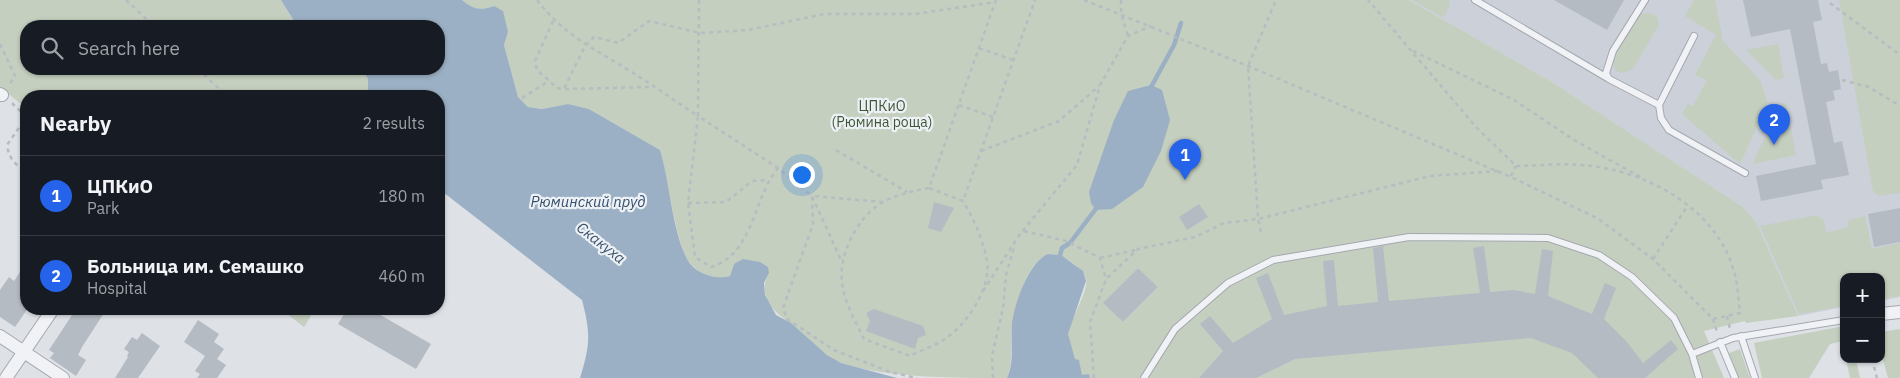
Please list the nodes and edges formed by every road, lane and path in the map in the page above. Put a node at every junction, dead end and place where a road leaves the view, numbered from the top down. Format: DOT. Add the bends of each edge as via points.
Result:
graph roads {
  1 [pos="126,0"];
  2 [pos="537,0"];
  3 [pos="699,0"];
  4 [pos="1035,0"];
  5 [pos="1084,0"];
  6 [pos="1121,0"];
  7 [pos="1276,0"];
  8 [pos="1368,0"];
  9 [pos="1475,0"];
  10 [pos="1645,0"];
  11 [pos="996,1"];
  12 [pos="1830,3"];
  13 [pos="1121,13"];
  14 [pos="148,20"];
  15 [pos="553,21"];
  16 [pos="1151,26"];
  17 [pos="700,33"];
  18 [pos="1128,36"];
  19 [pos="1694,36"];
  20 [pos="0,44"];
  21 [pos="585,46"];
  22 [pos="979,48"];
  23 [pos="1410,50"];
  24 [pos="1900,55"];
  25 [pos="1013,60"];
  26 [pos="1248,66"];
  27 [pos="204,75"];
  28 [pos="1609,79"];
  29 [pos="1842,80"];
  30 [pos="549,81"];
  31 [pos="1100,85"];
  32 [pos="653,86"];
  33 [pos="564,89"];
  34 [pos="221,90"];
  35 [pos="1,94"];
  36 [pos="522,98"];
  37 [pos="959,105"];
  38 [pos="1659,105"];
  39 [pos="1900,106"];
  40 [pos="20,109"];
  41 [pos="698,116"];
  42 [pos="993,117"];
  43 [pos="20,126"];
  44 [pos="836,150"];
  45 [pos="980,152"];
  46 [pos="1516,166"];
  47 [pos="20,168"];
  48 [pos="778,168"];
  49 [pos="1499,171"];
  50 [pos="1745,173"];
  51 [pos="1511,177"];
  52 [pos="768,180"];
  53 [pos="1649,182"];
  54 [pos="929,188"];
  55 [pos="907,192"];
  56 [pos="812,196"];
  57 [pos="963,201"];
  58 [pos="688,202"];
  59 [pos="883,202"];
  60 [pos="1688,205"];
  61 [pos="1258,220"];
  62 [pos="1024,231"];
  63 [pos="1262,232"];
  64 [pos="1016,240"];
  65 [pos="1138,249"];
  66 [pos="1100,258"];
  67 [pos="1653,259"];
  68 [pos="841,260"];
  69 [pos="1106,279"];
  70 [pos="982,292"];
  71 [pos="1900,312"];
  72 [pos="1885,314"];
  73 [pos="48,315"];
  74 [pos="1727,316"];
  75 [pos="1713,319"];
  76 [pos="1840,321"];
  77 [pos="0,336"];
  78 [pos="1741,336"];
  79 [pos="1733,338"];
  80 [pos="1720,342"];
  81 [pos="24,352"];
  82 [pos="1692,354"];
  83 [pos="1873,363"];
  84 [pos="6,378"];
  85 [pos="63,378"];
  86 [pos="917,378"];
  87 [pos="993,378"];
  88 [pos="1094,378"];
  89 [pos="1144,378"];
  90 [pos="1700,378"];
  91 [pos="1735,378"];
  92 [pos="1755,378"];
  93 [pos="1877,378"];
  1 -- 14 [label="path"];
  2 -- 15 [label="path"];
  3 -- 17 [label="path"];
  4 -- 25 [label="path"];
  5 -- 13 [label="path"];
  6 -- 13 [label="path"];
  7 -- 26 [label="path"];
  8 -- 23 [label="path"];
  9 -- 28 [label="lane"];
  10 -- 28 [label="lane" via="1608,62 1606,73"];
  11 -- 17 [label="path" via="914,14 824,14 748,30"];
  11 -- 22 [label="path"];
  12 -- 24 [label="path"];
  13 -- 16 [label="path"];
  13 -- 18 [label="path"];
  15 -- 21 [label="path"];
  15 -- 30 [label="path" via="536,61 537,70"];
  16 -- 18 [label="path"];
  16 -- 26 [label="path"];
  17 -- 21 [label="path" via="649,20 618,43 594,37"];
  17 -- 41 [label="path"];
  18 -- 31 [label="path"];
  19 -- 38 [label="lane"];
  20 -- 35 [label="path" via="15,76"];
  21 -- 32 [label="path"];
  21 -- 33 [label="path"];
  22 -- 25 [label="path"];
  22 -- 37 [label="path"];
  23 -- 46 [label="path" via="1476,127"];
  23 -- 53 [label="path" via="1514,100 1574,140"];
  25 -- 42 [label="path"];
  26 -- 49 [label="path"];
  26 -- 61 [label="path"];
  27 -- 34 [label="path"];
  28 -- 38 [label="lane"];
  29 -- 39 [label="path" via="1869,87"];
  30 -- 33 [label="path"];
  30 -- 36 [label="path"];
  31 -- 45 [label="path" via="1059,121"];
  31 -- 62 [label="path" via="1077,165"];
  32 -- 33 [label="path"];
  32 -- 41 [label="path"];
  35 -- 40 [label="path"];
  37 -- 42 [label="path"];
  37 -- 54 [label="path"];
  38 -- 50 [label="lane" via="1661,118 1669,130"];
  41 -- 48 [label="path"];
  41 -- 58 [label="path"];
  42 -- 45 [label="path"];
  43 -- 47 [label="path" via="7,145 8,155"];
  44 -- 55 [label="path"];
  45 -- 57 [label="path"];
  46 -- 51 [label="path"];
  46 -- 53 [label="path" via="1581,165"];
  48 -- 52 [label="path"];
  48 -- 56 [label="path"];
  49 -- 51 [label="path"];
  49 -- 61 [label="path" via="1430,176"];
  51 -- 67 [label="path" via="1597,218"];
  52 -- 58 [label="path" via="752,182 726,202"];
  52 -- 58 [label="path" via="742,245 724,263 711,267 695,257"];
  53 -- 60 [label="path"];
  54 -- 55 [label="path"];
  54 -- 57 [label="path"];
  55 -- 59 [label="path"];
  56 -- 59 [label="path"];
  56 -- 68 [label="path"];
  56 -- 86 [label="path" via="813,224 783,308 787,319 834,350 890,372"];
  57 -- 70 [label="path" via="974,220 987,262"];
  59 -- 68 [label="path" via="859,224"];
  60 -- 67 [label="path"];
  60 -- 74 [label="path" via="1718,235 1734,268 1740,313"];
  61 -- 63 [label="path"];
  61 -- 65 [label="path" via="1224,223 1195,236"];
  62 -- 64 [label="path"];
  62 -- 66 [label="path" via="1066,241"];
  64 -- 70 [label="path"];
  64 -- 87 [label="path" via="1006,275 1004,308 992,356"];
  65 -- 66 [label="path"];
  65 -- 69 [label="path"];
  66 -- 69 [label="path"];
  67 -- 75 [label="path"];
  68 -- 70 [label="path" via="842,282 864,339 910,356 944,340 966,320"];
  69 -- 88 [label="path" via="1090,322"];
  71 -- 72 [label="street"];
  73 -- 81 [label="street"];
  74 -- 75 [label="path"];
  74 -- 79 [label="path"];
  75 -- 80 [label="path"];
  76 -- 78 [label="lane"];
  77 -- 81 [label="street"];
  78 -- 79 [label="lane"];
  78 -- 92 [label="lane"];
  79 -- 80 [label="lane"];
  80 -- 82 [label="lane"];
  80 -- 91 [label="lane"];
  81 -- 84 [label="street"];
  81 -- 85 [label="street"];
  82 -- 89 [label="lane" via="1674,318 1632,277 1599,255 1548,238 1409,237 1273,260 1228,283 1175,329"];
  82 -- 90 [label="lane"];
  83 -- 93 [label="path"];
}
